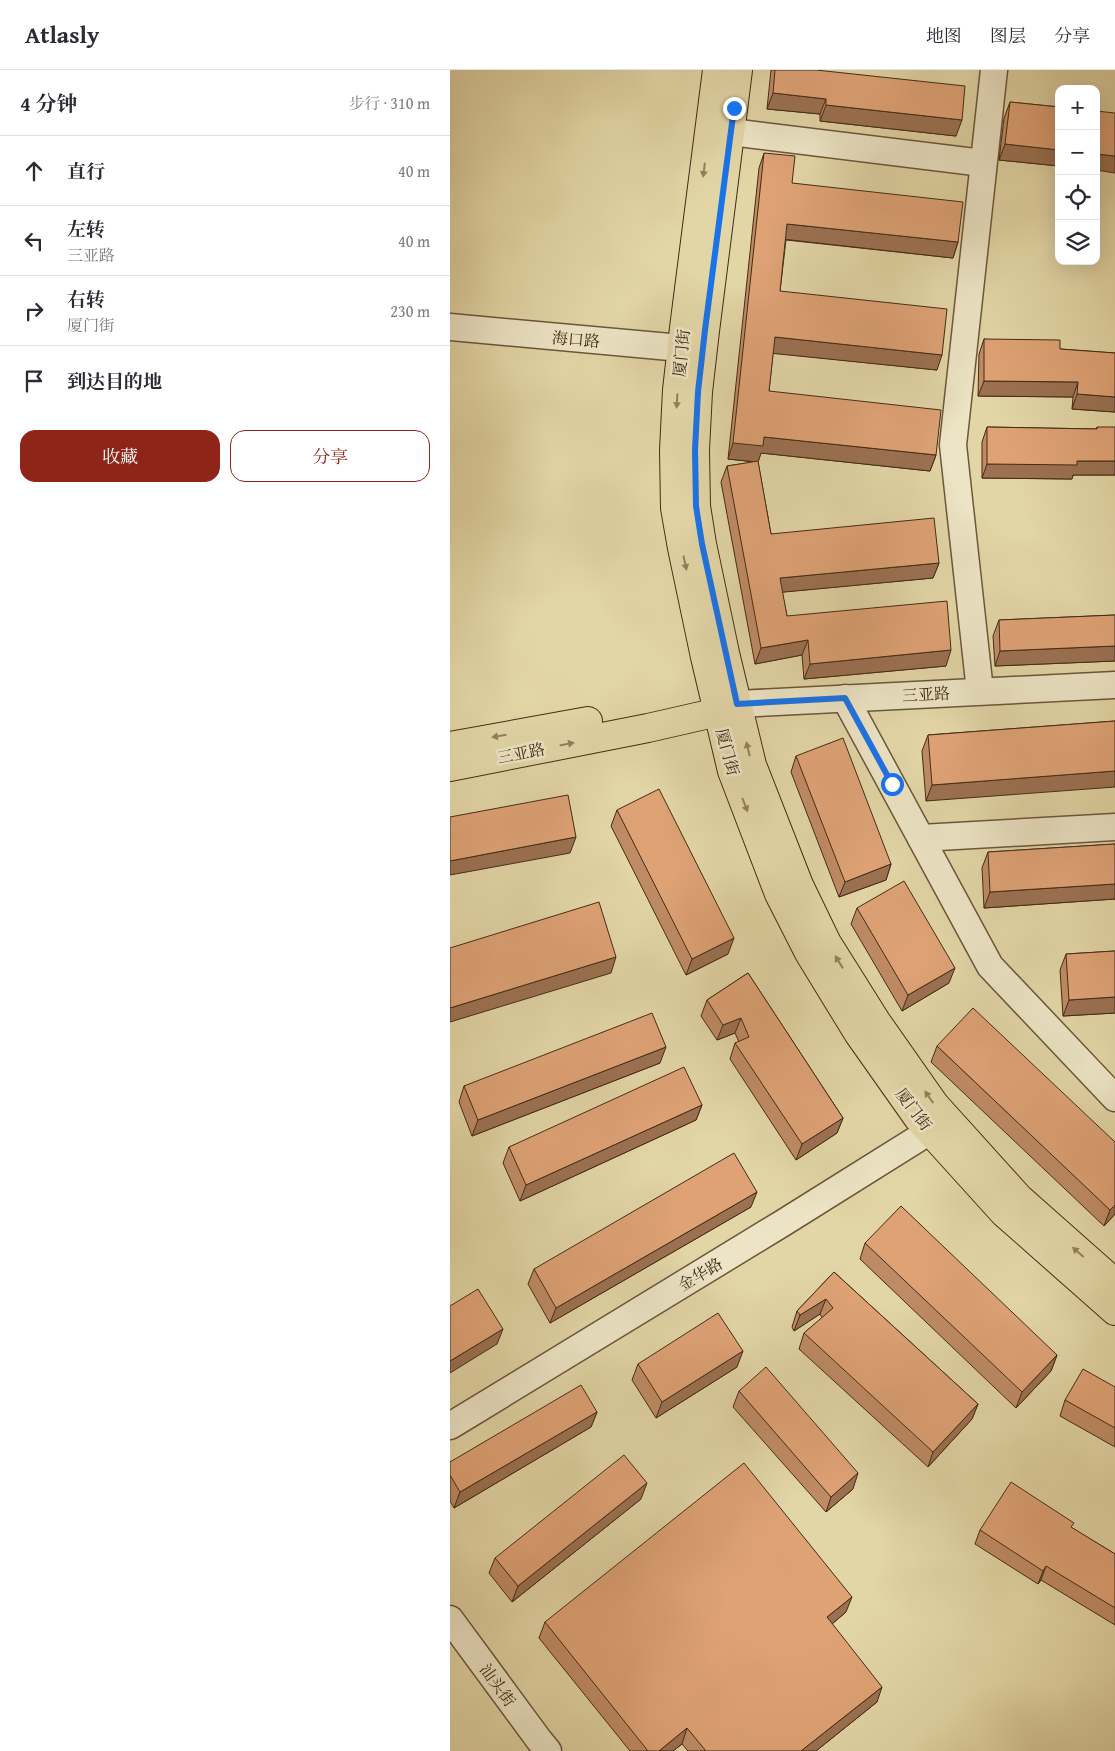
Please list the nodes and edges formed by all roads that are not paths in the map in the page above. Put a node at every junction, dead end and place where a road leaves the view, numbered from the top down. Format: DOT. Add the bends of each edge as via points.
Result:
graph roads {
  1 [pos="717,70"];
  2 [pos="738,70"];
  3 [pos="994,70"];
  4 [pos="720,131"];
  5 [pos="983,163"];
  6 [pos="450,327"];
  7 [pos="692,349"];
  8 [pos="1115,686"];
  9 [pos="980,691"];
  10 [pos="845,698"];
  11 [pos="723,705"];
  12 [pos="450,746"];
  13 [pos="450,767"];
  14 [pos="1115,827"];
  15 [pos="921,838"];
  16 [pos="1103,1072"];
  17 [pos="1115,1098"];
  18 [pos="940,1126"];
  19 [pos="1115,1283"];
  20 [pos="1115,1311"];
  21 [pos="450,1426"];
  22 [pos="450,1619"];
  23 [pos="548,1751"];
  1 -- 4 [label="main road, 厦门街"];
  2 -- 4 [label="main road, 厦门街"];
  3 -- 5 [label="street"];
  4 -- 5 [label="street"];
  4 -- 7 [label="main road, 厦门街"];
  5 -- 9 [label="street" via="953,445"];
  6 -- 7 [label="street, 海口路"];
  7 -- 11 [label="main road, 厦门街" via="696,506"];
  8 -- 9 [label="street, 三亚路"];
  9 -- 10 [label="street, 三亚路"];
  10 -- 11 [label="street, 三亚路"];
  10 -- 15 [label="street"];
  11 -- 12 [label="main road, 三亚路, one-way"];
  13 -- 11 [label="main road, 三亚路, one-way" via="648,728"];
  11 -- 18 [label="main road, 厦门街" via="752,765 799,885 827,942 876,1021 935,1105"];
  14 -- 15 [label="street"];
  15 -- 16 [label="street" via="990,966"];
  16 -- 17 [label="street"];
  19 -- 18 [label="main road, 厦门街, one-way"];
  18 -- 20 [label="main road, 厦门街" via="1004,1213"];
  18 -- 21 [label="street, 金华路"];
  22 -- 23 [label="street, 汕头街"];
}
